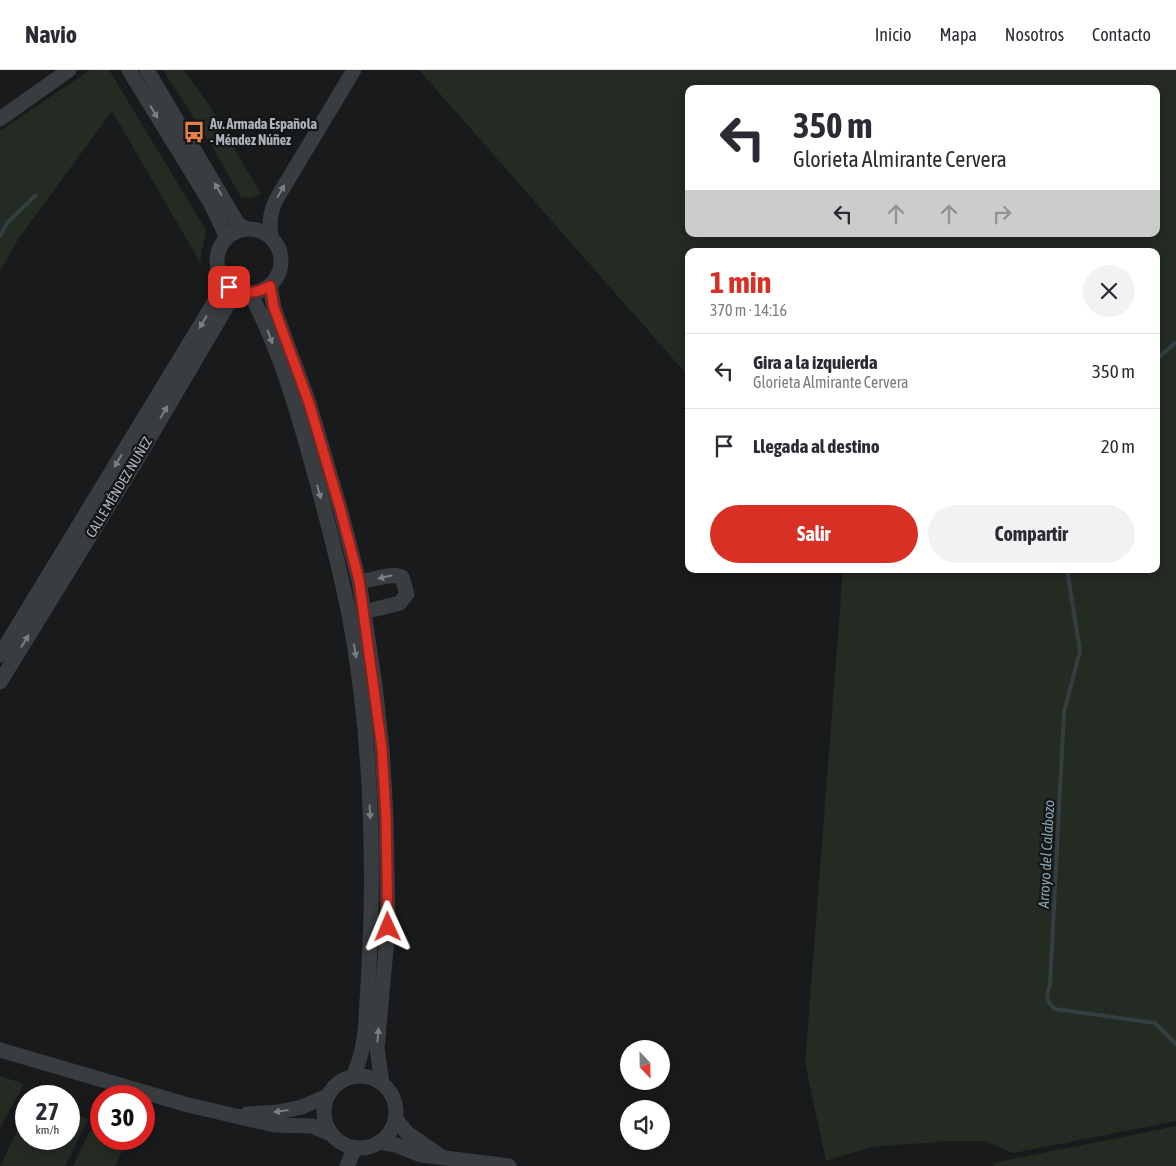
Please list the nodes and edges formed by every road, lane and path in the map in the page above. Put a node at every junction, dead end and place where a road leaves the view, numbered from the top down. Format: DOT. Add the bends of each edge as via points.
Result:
graph roads {
  1 [pos="69,70"];
  2 [pos="129,70"];
  3 [pos="147,70"];
  4 [pos="354,70"];
  5 [pos="0,119"];
  6 [pos="245,228"];
  7 [pos="271,237"];
  8 [pos="226,238"];
  9 [pos="221,279"];
  10 [pos="270,286"];
  11 [pos="244,293"];
  12 [pos="359,580"];
  13 [pos="364,612"];
  14 [pos="0,655"];
  15 [pos="0,682"];
  16 [pos="0,1050"];
  17 [pos="354,1076"];
  18 [pos="382,1083"];
  19 [pos="327,1096"];
  20 [pos="231,1115"];
  21 [pos="395,1118"];
  22 [pos="331,1134"];
  23 [pos="379,1142"];
  24 [pos="355,1148"];
  25 [pos="444,1158"];
  26 [pos="347,1166"];
  27 [pos="509,1166"];
  1 -- 5 [label="street"];
  2 -- 8 [label="street, one-way" via="210,202"];
  6 -- 3 [label="street, one-way" via="238,224"];
  7 -- 4 [label="street, one-way" via="270,211"];
  6 -- 7 [label="street" via="265,232"];
  6 -- 8 [label="street"];
  7 -- 10 [label="street" via="282,258 279,273"];
  8 -- 9 [label="street" via="216,257"];
  9 -- 11 [label="street" via="229,287"];
  9 -- 14 [label="street, CALLE MÉNDEZ NUÑEZ, one-way" via="220,293"];
  10 -- 11 [label="street"];
  10 -- 12 [label="street" via="274,308 309,403"];
  15 -- 11 [label="street, CALLE MÉNDEZ NUÑEZ, one-way" via="227,306"];
  11 -- 17 [label="street, one-way" via="263,319 302,428 350,619 359,677 372,840 365,1028"];
  12 -- 13 [label="street"];
  13 -- 12 [label="street, one-way" via="400,603 407,594 406,587 402,577 396,575"];
  18 -- 13 [label="street, one-way" via="377,1048 388,927 386,817 382,749"];
  16 -- 20 [label="street"];
  17 -- 18 [label="street"];
  17 -- 19 [label="street" via="333,1087"];
  18 -- 21 [label="street" via="393,1098"];
  19 -- 20 [label="street, one-way" via="302,1107 278,1112"];
  19 -- 22 [label="street" via="324,1116"];
  20 -- 22 [label="street" via="274,1125 312,1126"];
  21 -- 23 [label="street"];
  21 -- 25 [label="street" via="407,1133"];
  22 -- 24 [label="street"];
  23 -- 24 [label="street"];
  23 -- 25 [label="street" via="421,1155"];
  24 -- 26 [label="street"];
  25 -- 27 [label="street"];
}
